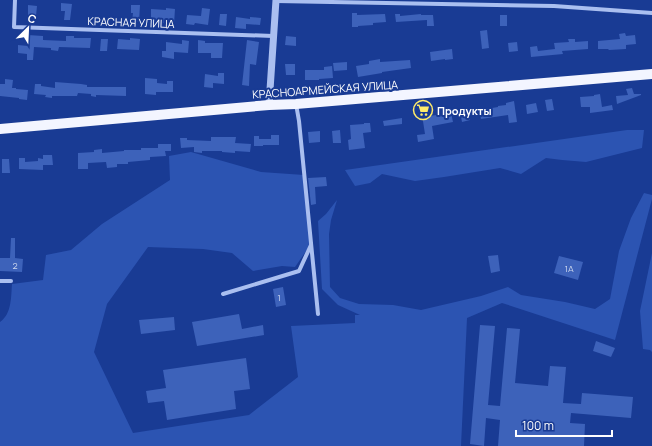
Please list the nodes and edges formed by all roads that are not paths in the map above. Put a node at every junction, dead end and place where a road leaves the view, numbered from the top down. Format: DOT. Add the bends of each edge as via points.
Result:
graph roads {
  1 [pos="15,0"];
  2 [pos="276,0"];
  3 [pos="652,13"];
  4 [pos="273,36"];
  5 [pos="652,74"];
  6 [pos="296,104"];
  7 [pos="269,105"];
  8 [pos="0,129"];
  9 [pos="311,244"];
  10 [pos="0,281"];
  11 [pos="11,281"];
  12 [pos="223,294"];
  13 [pos="318,314"];
  1 -- 4 [label="street, КРАСНАЯ УЛИЦА" via="14,27"];
  2 -- 3 [label="street" via="554,6"];
  2 -- 4 [label="street"];
  4 -- 7 [label="street"];
  5 -- 6 [label="main road, КРАСНОАРМЕЙСКАЯ УЛИЦА"];
  6 -- 7 [label="main road, КРАСНОАРМЕЙСКАЯ УЛИЦА"];
  6 -- 9 [label="street"];
  7 -- 8 [label="main road, КРАСНОАРМЕЙСКАЯ УЛИЦА"];
  9 -- 12 [label="street" via="299,271"];
  9 -- 13 [label="street"];
  10 -- 11 [label="street"];
}
